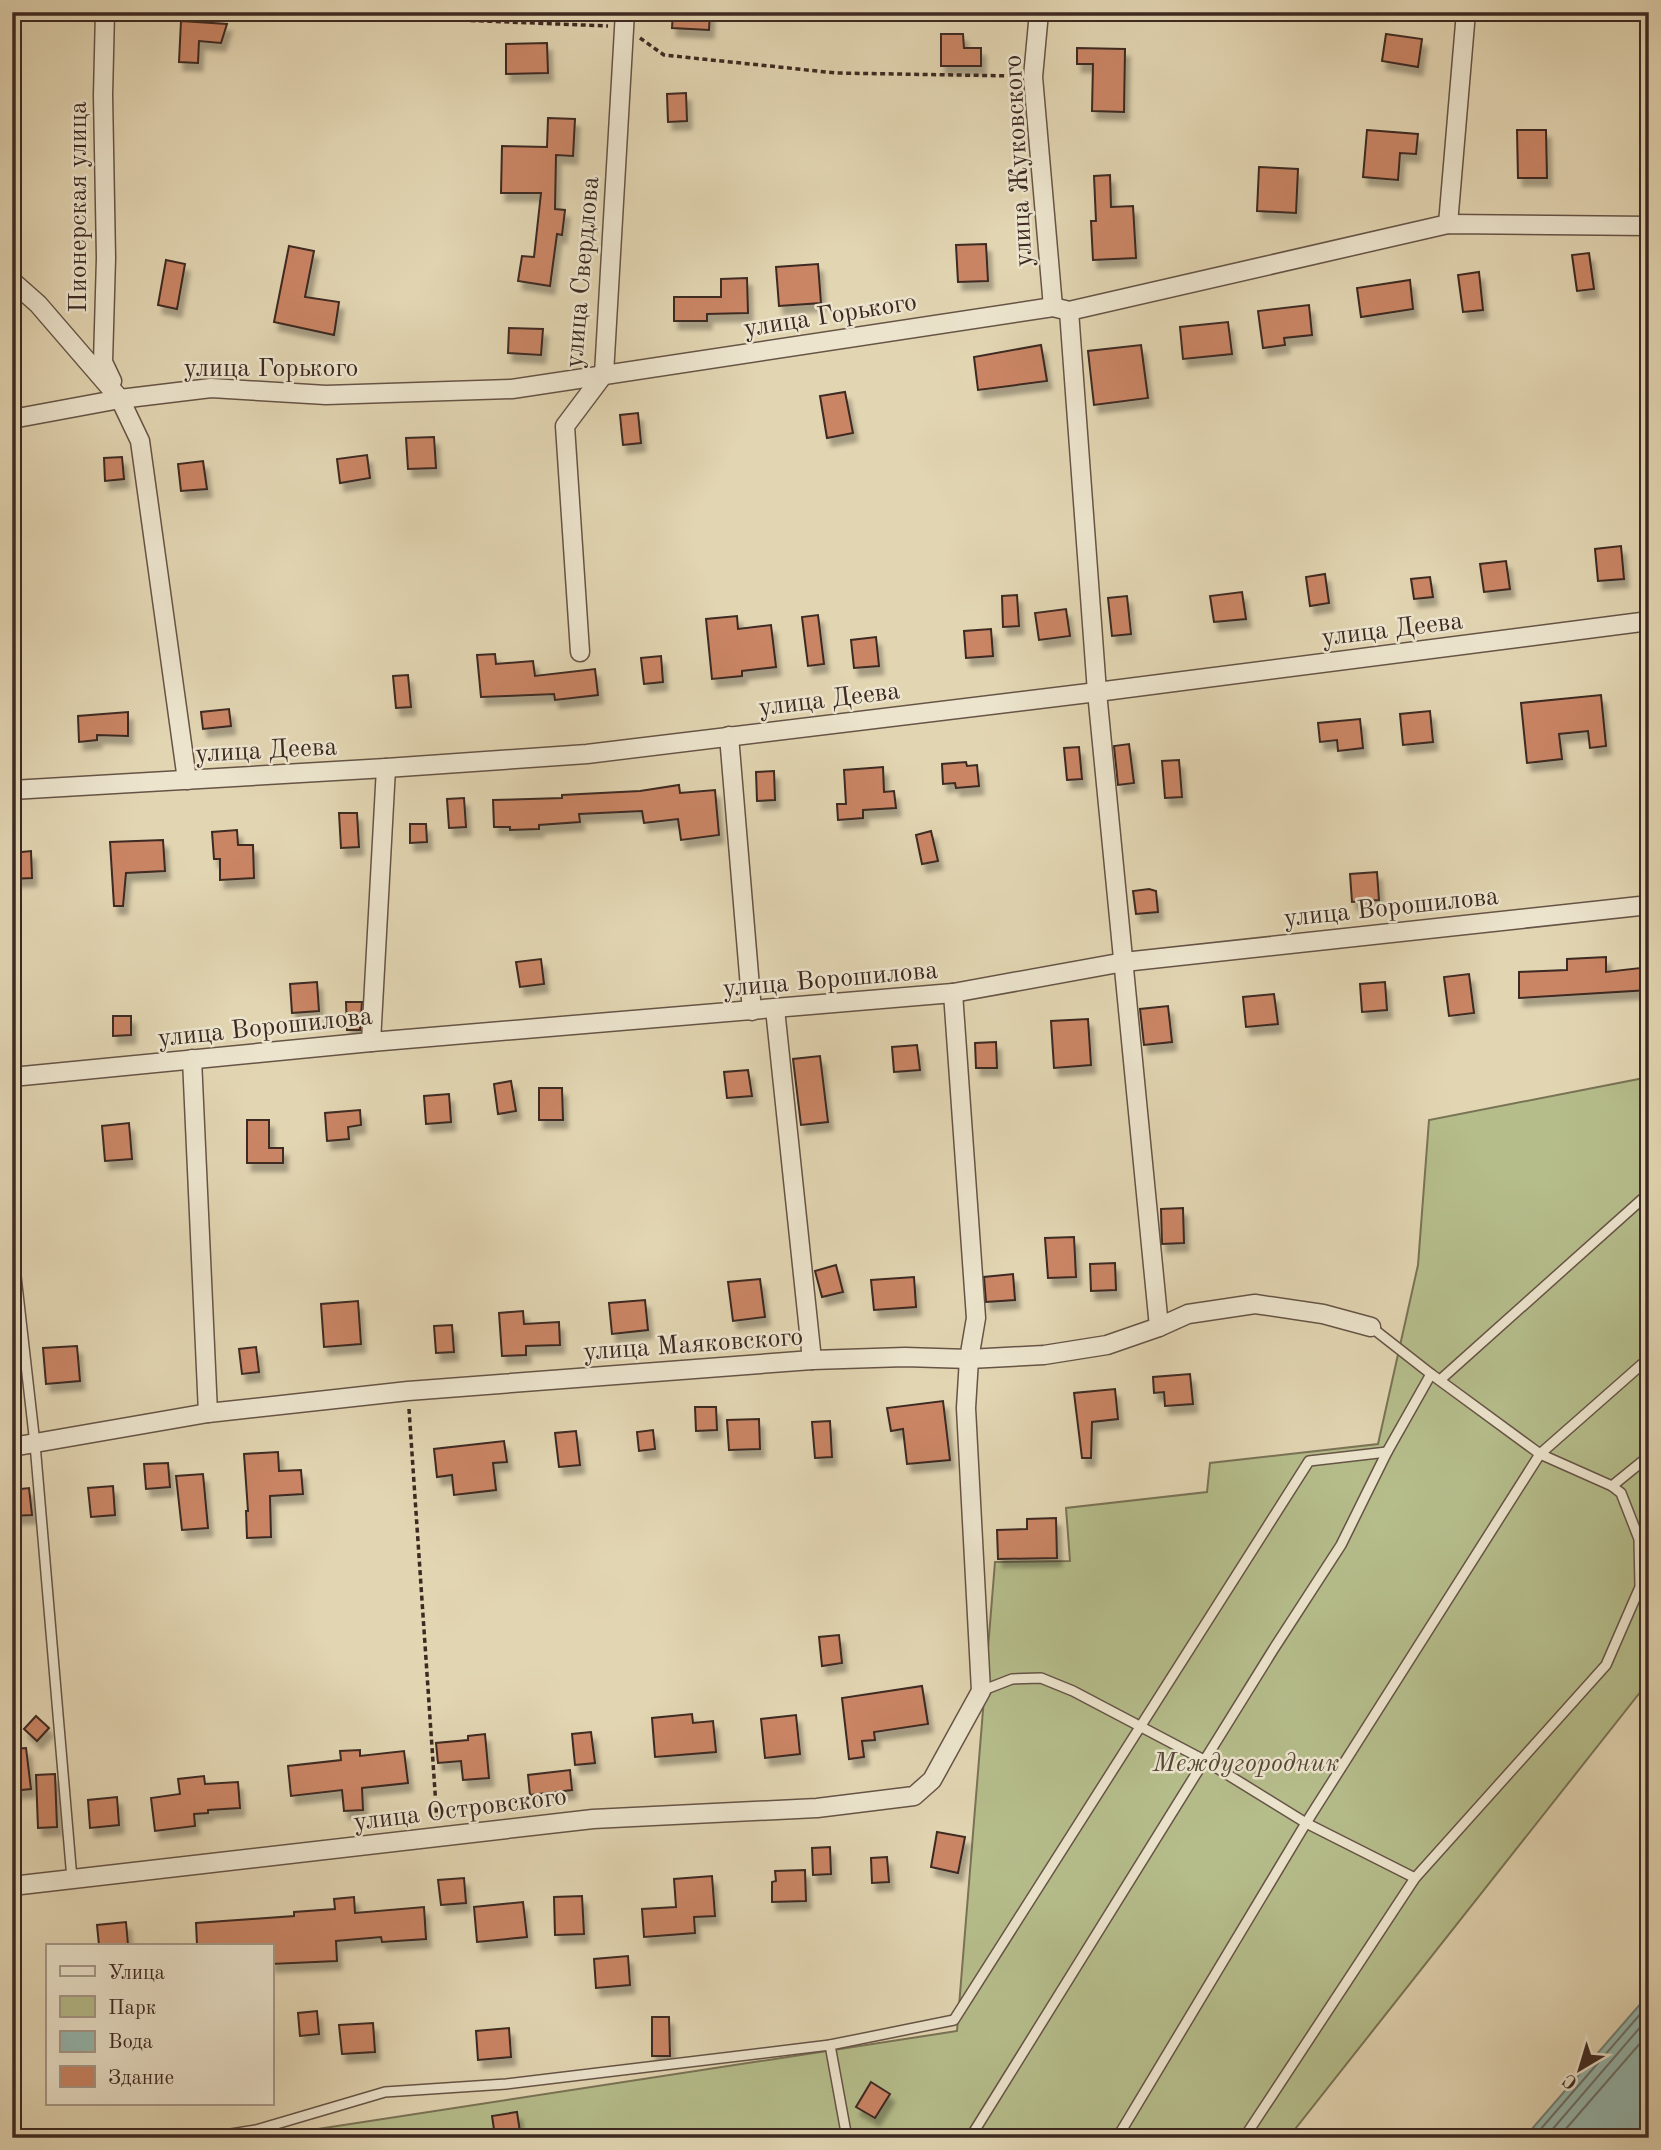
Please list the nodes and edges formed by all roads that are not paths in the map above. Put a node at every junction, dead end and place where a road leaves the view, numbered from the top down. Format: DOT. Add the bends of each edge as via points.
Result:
graph roads {
  1 [pos="105,12"];
  2 [pos="1039,12"];
  3 [pos="1466,12"];
  4 [pos="624,19"];
  5 [pos="1448,224"];
  6 [pos="1649,226"];
  7 [pos="12,281"];
  8 [pos="1061,309"];
  9 [pos="604,374"];
  10 [pos="120,399"];
  11 [pos="12,419"];
  12 [pos="1649,621"];
  13 [pos="580,652"];
  14 [pos="1097,692"];
  15 [pos="729,736"];
  16 [pos="386,768"];
  17 [pos="187,780"];
  18 [pos="12,790"];
  19 [pos="1649,905"];
  20 [pos="1124,962"];
  21 [pos="953,993"];
  22 [pos="775,1009"];
  23 [pos="752,1011"];
  24 [pos="371,1042"];
  25 [pos="192,1059"];
  26 [pos="12,1077"];
  27 [pos="1649,1193"];
  28 [pos="12,1241"];
  29 [pos="1159,1327"];
  30 [pos="1371,1327"];
  31 [pos="1649,1358"];
  32 [pos="969,1359"];
  33 [pos="812,1360"];
  34 [pos="1431,1374"];
  35 [pos="1440,1380"];
  36 [pos="208,1413"];
  37 [pos="35,1444"];
  38 [pos="12,1447"];
  39 [pos="1387,1452"];
  40 [pos="1540,1454"];
  41 [pos="1649,1456"];
  42 [pos="1612,1486"];
  43 [pos="981,1691"];
  44 [pos="1141,1725"];
  45 [pos="1204,1760"];
  46 [pos="1306,1823"];
  47 [pos="72,1878"];
  48 [pos="1415,1878"];
  49 [pos="12,1886"];
  50 [pos="830,2045"];
  51 [pos="206,2138"];
  52 [pos="847,2138"];
  53 [pos="970,2138"];
  54 [pos="1117,2138"];
  55 [pos="1244,2138"];
  1 -- 10 [label="street, Пионерская улица" via="103,362"];
  2 -- 8 [label="street, улица Жуковского" via="1033,77"];
  3 -- 5 [label="street"];
  4 -- 9 [label="street, улица Свердлова"];
  5 -- 6 [label="street, улица Горького"];
  5 -- 8 [label="street, улица Горького"];
  7 -- 10 [label="street" via="38,304"];
  8 -- 9 [label="street, улица Горького"];
  8 -- 14 [label="street, улица Жуковского"];
  9 -- 10 [label="street, улица Горького" via="512,388 326,395 211,388"];
  9 -- 13 [label="street, улица Свердлова" via="565,426"];
  10 -- 11 [label="street, улица Горького"];
  10 -- 17 [label="street" via="140,441"];
  12 -- 14 [label="street, улица Деева"];
  14 -- 15 [label="street, улица Деева"];
  14 -- 20 [label="street, улица Жуковского"];
  15 -- 16 [label="street, улица Деева" via="587,754"];
  15 -- 23 [label="street"];
  16 -- 17 [label="street, улица Деева"];
  16 -- 24 [label="street"];
  17 -- 18 [label="street, улица Деева"];
  19 -- 20 [label="street, улица Ворошилова"];
  20 -- 21 [label="street, улица Ворошилова"];
  20 -- 29 [label="street, улица Жуковского"];
  21 -- 22 [label="street, улица Ворошилова"];
  21 -- 32 [label="street" via="976,1318"];
  22 -- 23 [label="street, улица Ворошилова"];
  22 -- 33 [label="street"];
  23 -- 24 [label="street, улица Ворошилова"];
  24 -- 25 [label="street, улица Ворошилова"];
  25 -- 26 [label="street, улица Ворошилова"];
  25 -- 36 [label="street"];
  27 -- 35 [label="lane"];
  28 -- 37 [label="lane"];
  29 -- 30 [label="street, улица Маяковского" via="1188,1314 1255,1304"];
  29 -- 32 [label="street, улица Маяковского" via="1107,1345 1044,1355"];
  30 -- 34 [label="lane"];
  31 -- 40 [label="lane"];
  32 -- 33 [label="street, улица Маяковского"];
  32 -- 43 [label="street" via="966,1408"];
  33 -- 36 [label="street, улица Маяковского" via="408,1391"];
  34 -- 35 [label="lane"];
  34 -- 39 [label="lane"];
  35 -- 40 [label="lane"];
  36 -- 37 [label="street, улица Маяковского"];
  37 -- 38 [label="street, улица Маяковского"];
  37 -- 47 [label="lane"];
  39 -- 44 [label="lane" via="1309,1461"];
  39 -- 45 [label="lane" via="1341,1545"];
  40 -- 42 [label="lane"];
  40 -- 46 [label="lane"];
  41 -- 42 [label="lane"];
  42 -- 48 [label="lane" via="1621,1493 1639,1539 1640,1587 1606,1665"];
  43 -- 44 [label="lane" via="1012,1679 1041,1678"];
  43 -- 47 [label="street, улица Островского" via="932,1780 915,1796 817,1808 593,1819"];
  44 -- 45 [label="lane"];
  44 -- 50 [label="lane" via="954,2020"];
  45 -- 46 [label="lane"];
  45 -- 53 [label="lane"];
  46 -- 48 [label="lane"];
  46 -- 54 [label="lane"];
  47 -- 49 [label="street, улица Островского"];
  48 -- 55 [label="lane"];
  50 -- 51 [label="lane" via="506,2084 385,2092 256,2130"];
  50 -- 52 [label="lane"];
}
